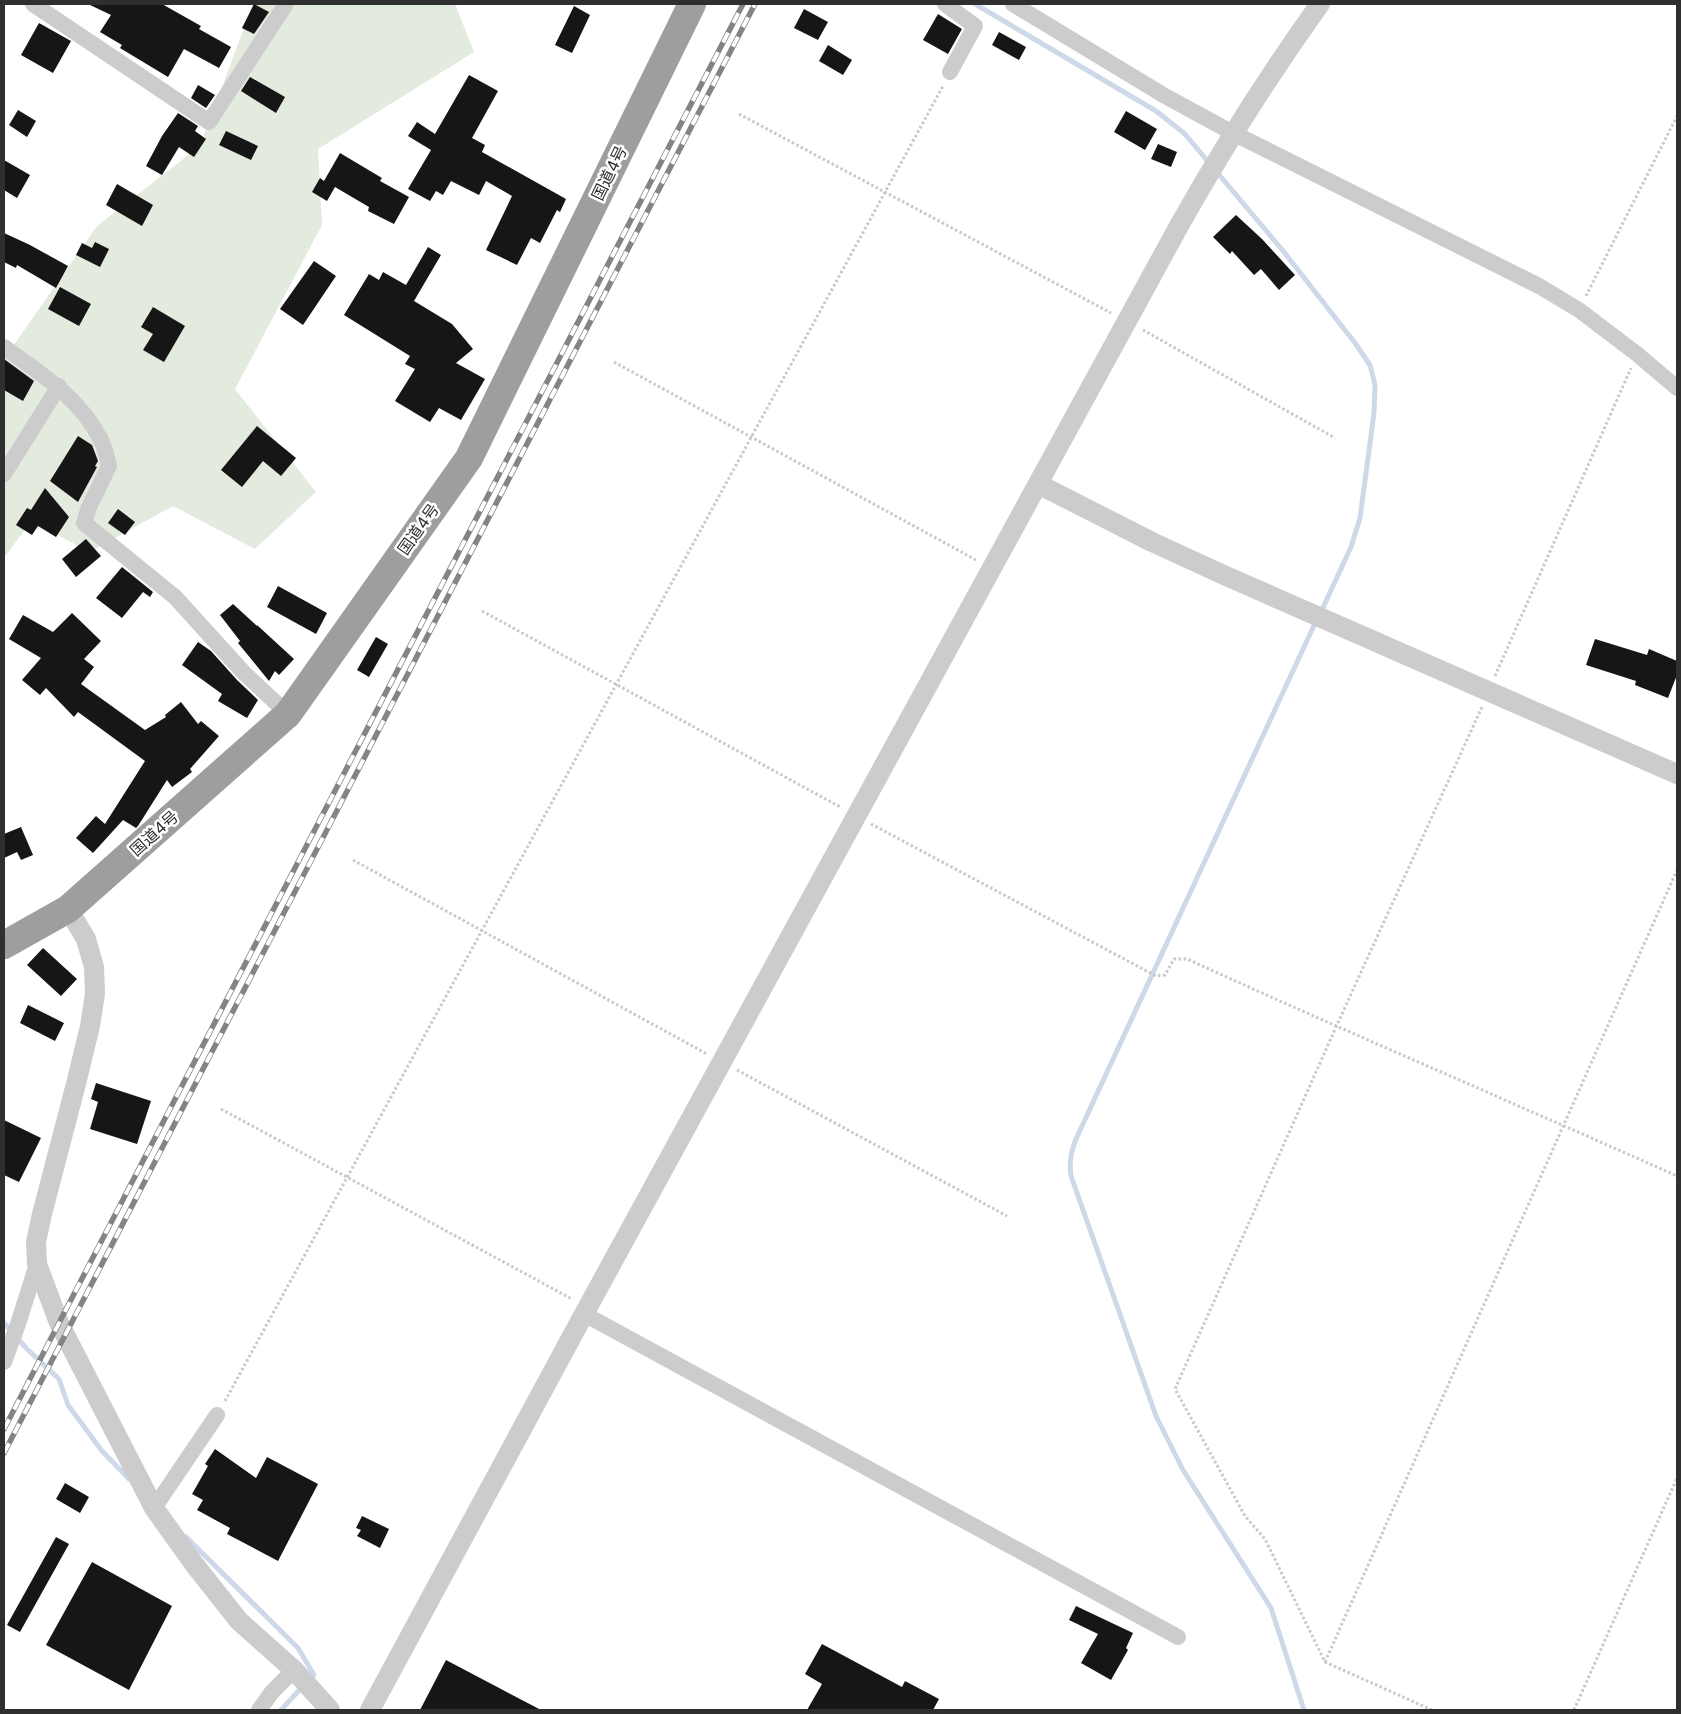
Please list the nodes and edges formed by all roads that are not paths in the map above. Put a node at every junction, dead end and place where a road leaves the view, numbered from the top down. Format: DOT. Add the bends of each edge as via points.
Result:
graph roads {
  1 [pos="34,4"];
  2 [pos="286,4"];
  3 [pos="692,4"];
  4 [pos="945,4"];
  5 [pos="1013,4"];
  6 [pos="1320,4"];
  7 [pos="950,72"];
  8 [pos="1233,133"];
  9 [pos="4,346"];
  10 [pos="60,386"];
  11 [pos="1677,388"];
  12 [pos="4,474"];
  13 [pos="1038,484"];
  14 [pos="288,714"];
  15 [pos="1677,774"];
  16 [pos="68,909"];
  17 [pos="4,945"];
  18 [pos="37,1264"];
  19 [pos="586,1311"];
  20 [pos="4,1362"];
  21 [pos="217,1415"];
  22 [pos="154,1508"];
  23 [pos="1178,1637"];
  24 [pos="294,1670"];
  25 [pos="259,1710"];
  26 [pos="330,1710"];
  27 [pos="370,1710"];
  1 -- 2 [label="street" via="209,122"];
  3 -- 14 [label="highway, 国道4号" via="468,458"];
  4 -- 7 [label="street" via="975,26"];
  5 -- 8 [label="street" via="1164,96"];
  6 -- 8 [label="street"];
  8 -- 11 [label="street" via="1539,286 1579,310"];
  8 -- 13 [label="street"];
  9 -- 10 [label="street"];
  10 -- 12 [label="street"];
  10 -- 14 [label="street" via="101,440 109,466 84,523 175,597 244,673"];
  13 -- 15 [label="street" via="1193,561"];
  13 -- 19 [label="street"];
  14 -- 16 [label="highway, 国道4号"];
  16 -- 17 [label="highway, 国道4号"];
  16 -- 18 [label="street" via="86,939 94,967 95,994 77,1080 42,1214 36,1242"];
  18 -- 20 [label="street"];
  18 -- 22 [label="street" via="59,1323"];
  19 -- 23 [label="street"];
  19 -- 27 [label="street"];
  21 -- 22 [label="street"];
  22 -- 24 [label="street" via="239,1620"];
  24 -- 25 [label="street"];
  24 -- 26 [label="street"];
}
